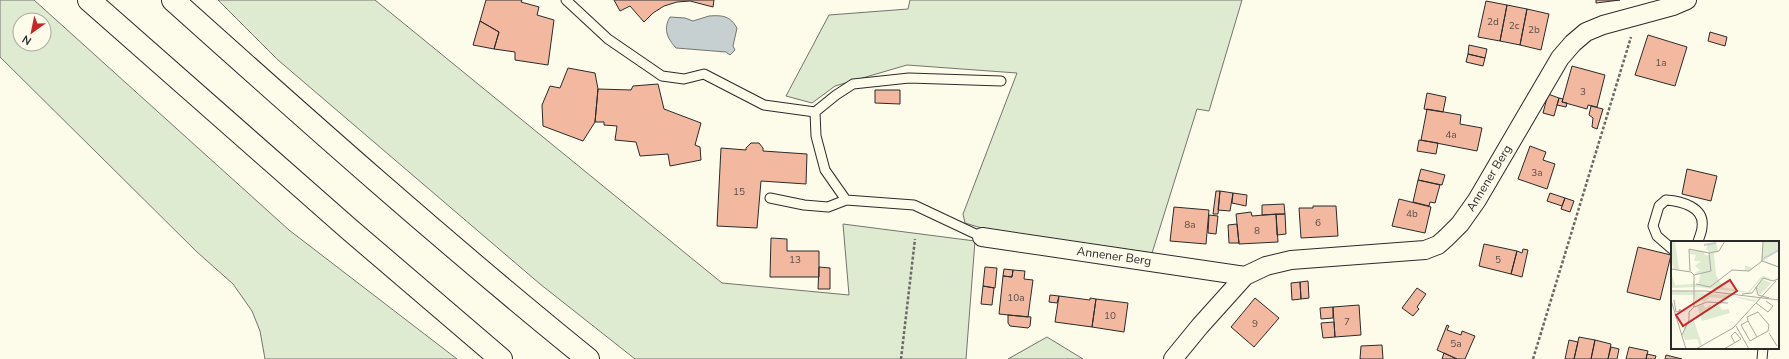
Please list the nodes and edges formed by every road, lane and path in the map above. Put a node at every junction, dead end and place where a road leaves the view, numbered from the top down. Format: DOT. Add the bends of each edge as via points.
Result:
graph roads {
  1 [pos="89,0"];
  2 [pos="173,0"];
  3 [pos="566,0"];
  4 [pos="1687,0"];
  5 [pos="1635,17"];
  6 [pos="1001,81"];
  7 [pos="815,112"];
  8 [pos="770,198"];
  9 [pos="846,200"];
  10 [pos="982,237"];
  11 [pos="915,239"];
  12 [pos="1698,241"];
  13 [pos="1671,248"];
  14 [pos="1245,276"];
  15 [pos="1763,349"];
  16 [pos="501,359"];
  17 [pos="588,359"];
  18 [pos="901,359"];
  19 [pos="1173,359"];
  20 [pos="1533,359"];
  21 [pos="1762,359"];
  1 -- 16 [label="highway"];
  2 -- 17 [label="highway" via="394,195"];
  3 -- 7 [label="lane" via="608,39 662,76 684,78 704,74 764,105"];
  4 -- 5 [label="street, Annener Berg"];
  5 -- 14 [label="street, Annener Berg" via="1586,32 1564,53 1477,200 1460,224 1438,245 1419,250 1291,260 1266,266"];
  5 -- 20 [label="path"];
  6 -- 7 [label="lane" via="909,78 853,84"];
  7 -- 9 [label="lane" via="816,136 824,170"];
  8 -- 9 [label="lane" via="828,207"];
  9 -- 10 [label="lane" via="914,205"];
  10 -- 14 [label="street, Annener Berg"];
  11 -- 18 [label="path"];
  12 -- 13 [label="lane" via="1703,226 1699,213 1689,204 1666,200 1659,206 1653,226 1657,236"];
  14 -- 19 [label="street, Annener Berg"];
  15 -- 21 [label="lane"];
}
